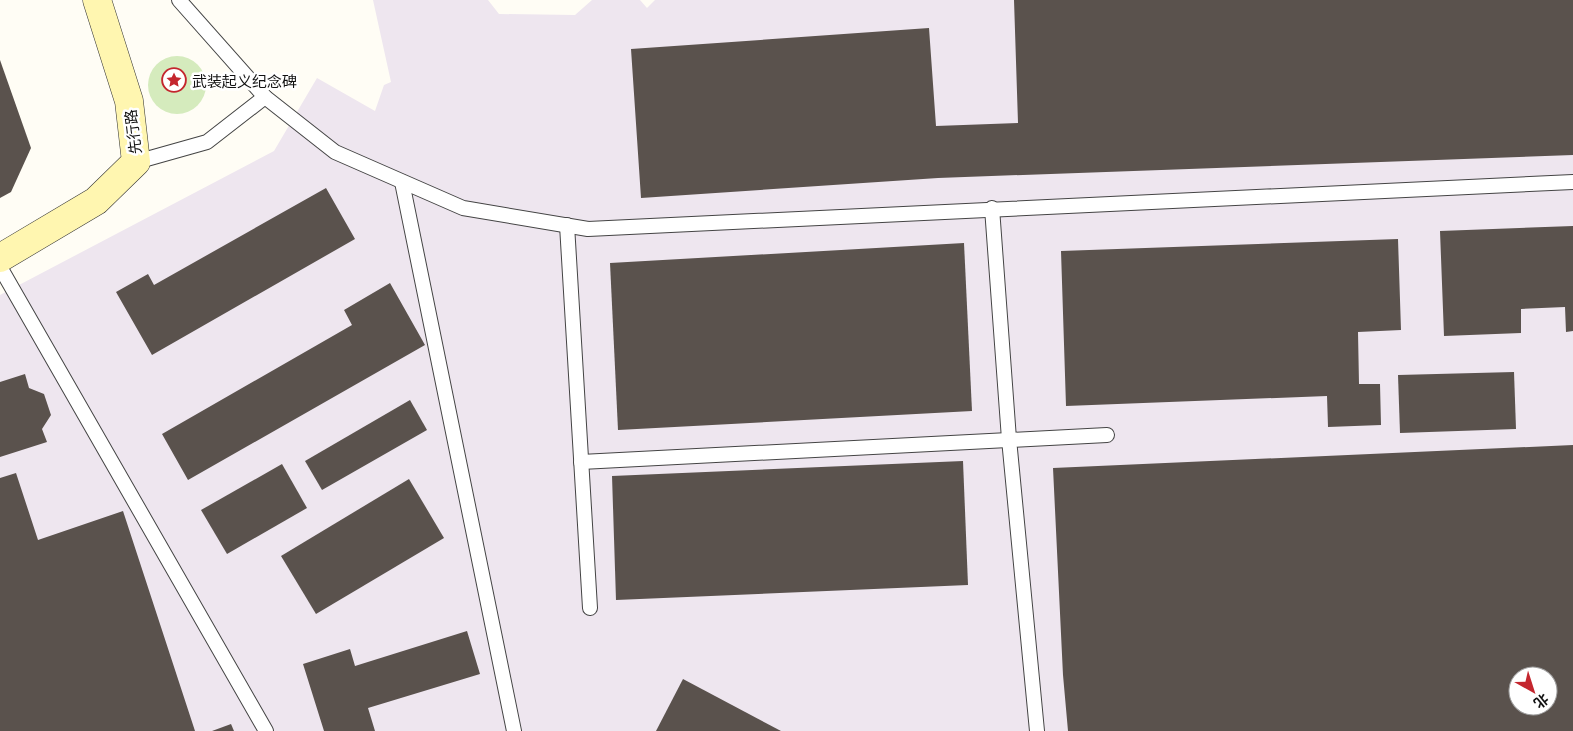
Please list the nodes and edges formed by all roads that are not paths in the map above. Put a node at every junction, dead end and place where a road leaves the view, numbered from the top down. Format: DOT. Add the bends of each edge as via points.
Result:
graph roads {
  1 [pos="96,0"];
  2 [pos="179,0"];
  3 [pos="265,98"];
  4 [pos="136,162"];
  5 [pos="402,182"];
  6 [pos="1573,182"];
  7 [pos="992,208"];
  8 [pos="567,225"];
  9 [pos="0,258"];
  10 [pos="0,267"];
  11 [pos="1107,435"];
  12 [pos="1009,439"];
  13 [pos="581,462"];
  14 [pos="590,608"];
  15 [pos="266,731"];
  16 [pos="514,731"];
  17 [pos="1037,731"];
  1 -- 4 [label="street, 先行路" via="129,101"];
  2 -- 3 [label="lane"];
  3 -- 4 [label="lane" via="208,142"];
  3 -- 5 [label="lane" via="334,152"];
  4 -- 9 [label="street, 先行路" via="96,201"];
  5 -- 8 [label="lane" via="462,208"];
  5 -- 16 [label="lane"];
  6 -- 7 [label="lane"];
  7 -- 8 [label="lane" via="588,229"];
  7 -- 12 [label="lane"];
  8 -- 13 [label="lane"];
  10 -- 15 [label="lane"];
  11 -- 12 [label="lane"];
  12 -- 13 [label="lane"];
  12 -- 17 [label="lane"];
  13 -- 14 [label="lane"];
}
